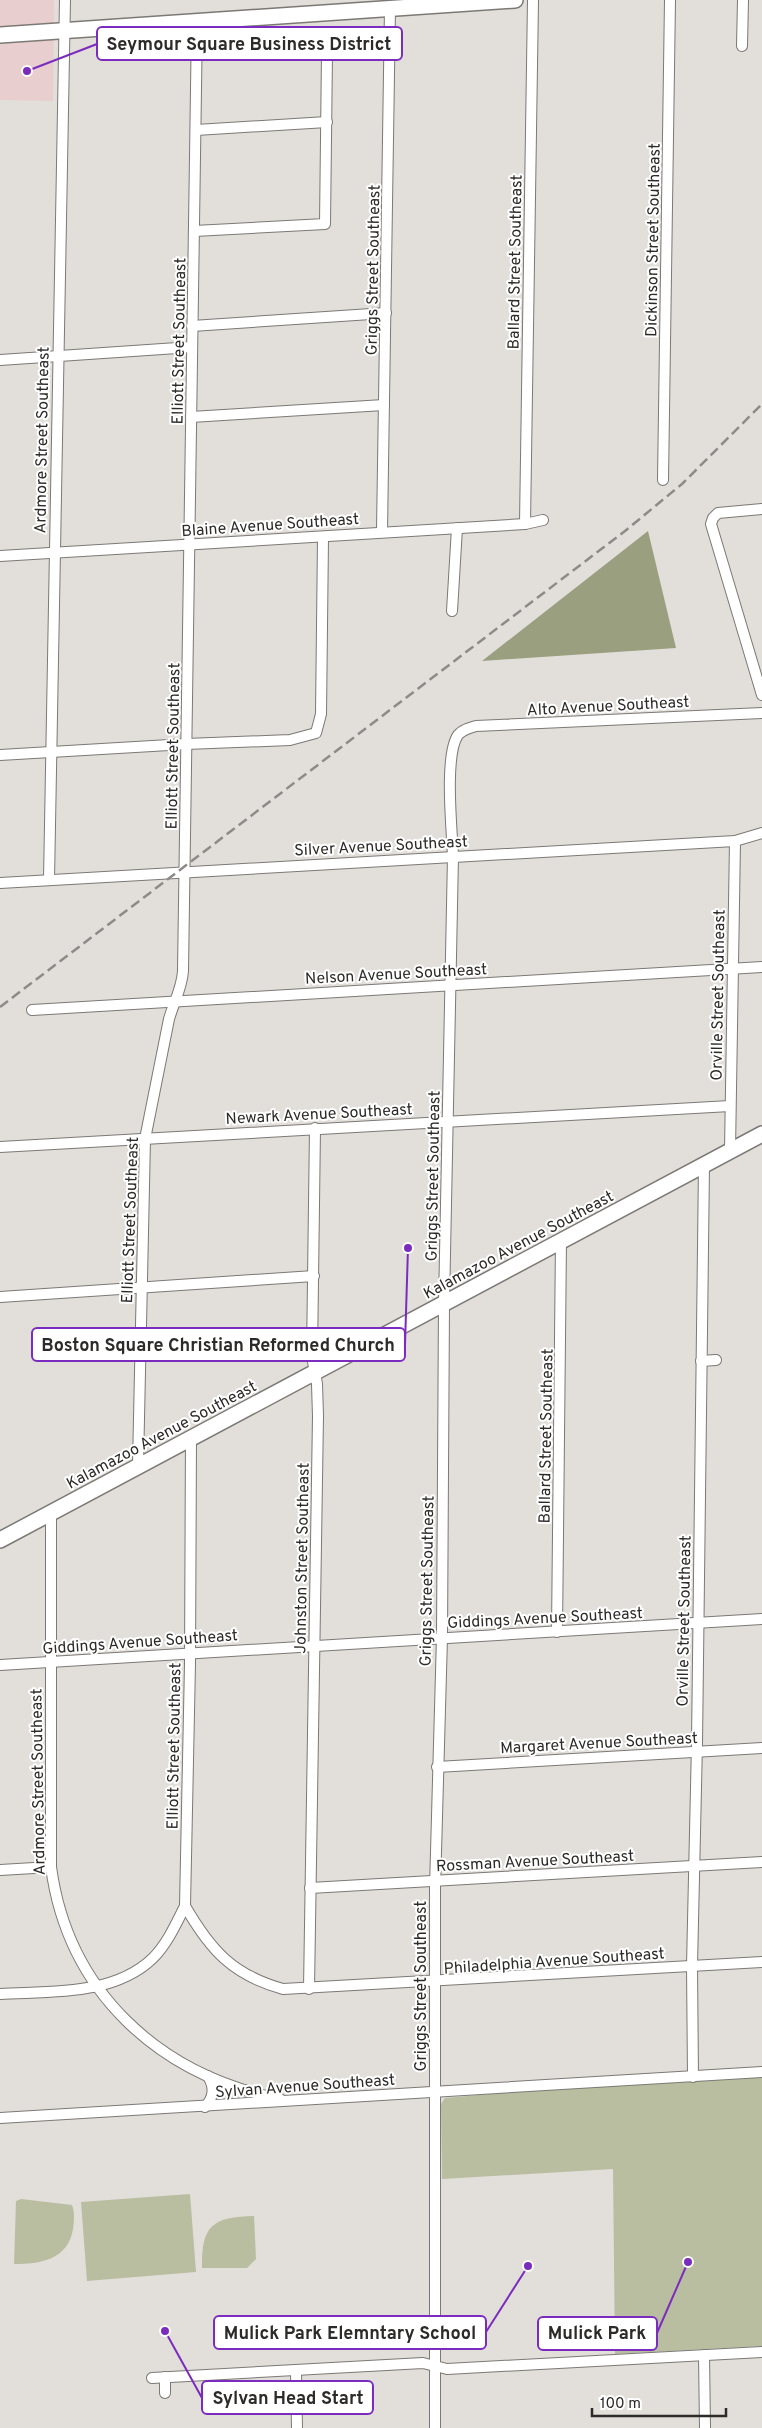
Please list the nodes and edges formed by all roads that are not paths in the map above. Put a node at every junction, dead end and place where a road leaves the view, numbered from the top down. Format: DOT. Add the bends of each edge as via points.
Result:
graph roads {
  1 [pos="65,0"];
  2 [pos="515,0"];
  3 [pos="533,0"];
  4 [pos="670,0"];
  5 [pos="743,0"];
  6 [pos="468,2"];
  7 [pos="390,8"];
  8 [pos="197,21"];
  9 [pos="66,31"];
  10 [pos="0,35"];
  11 [pos="742,46"];
  12 [pos="327,54"];
  13 [pos="327,122"];
  14 [pos="196,130"];
  15 [pos="194,231"];
  16 [pos="386,313"];
  17 [pos="192,326"];
  18 [pos="192,347"];
  19 [pos="58,356"];
  20 [pos="0,360"];
  21 [pos="384,406"];
  22 [pos="191,417"];
  23 [pos="663,480"];
  24 [pos="762,509"];
  25 [pos="543,520"];
  26 [pos="525,524"];
  27 [pos="456,528"];
  28 [pos="382,531"];
  29 [pos="323,538"];
  30 [pos="191,544"];
  31 [pos="54,553"];
  32 [pos="0,556"];
  33 [pos="452,611"];
  34 [pos="762,694"];
  35 [pos="762,713"];
  36 [pos="458,735"];
  37 [pos="186,744"];
  38 [pos="51,753"];
  39 [pos="0,755"];
  40 [pos="762,833"];
  41 [pos="734,840"];
  42 [pos="453,856"];
  43 [pos="186,872"];
  44 [pos="49,880"];
  45 [pos="0,884"];
  46 [pos="762,967"];
  47 [pos="734,969"];
  48 [pos="450,985"];
  49 [pos="174,1001"];
  50 [pos="32,1010"];
  51 [pos="730,1106"];
  52 [pos="449,1121"];
  53 [pos="315,1128"];
  54 [pos="762,1134"];
  55 [pos="145,1139"];
  56 [pos="0,1147"];
  57 [pos="730,1151"];
  58 [pos="704,1165"];
  59 [pos="561,1240"];
  60 [pos="314,1276"];
  61 [pos="142,1287"];
  62 [pos="0,1297"];
  63 [pos="444,1304"];
  64 [pos="701,1360"];
  65 [pos="716,1360"];
  66 [pos="314,1372"];
  67 [pos="191,1437"];
  68 [pos="138,1465"];
  69 [pos="51,1512"];
  70 [pos="0,1540"];
  71 [pos="762,1620"];
  72 [pos="698,1623"];
  73 [pos="557,1632"];
  74 [pos="442,1637"];
  75 [pos="315,1645"];
  76 [pos="190,1652"];
  77 [pos="51,1662"];
  78 [pos="0,1665"];
  79 [pos="762,1748"];
  80 [pos="697,1752"];
  81 [pos="438,1766"];
  82 [pos="762,1862"];
  83 [pos="695,1866"];
  84 [pos="51,1867"];
  85 [pos="0,1870"];
  86 [pos="436,1880"];
  87 [pos="310,1888"];
  88 [pos="185,1906"];
  89 [pos="762,1962"];
  90 [pos="692,1966"];
  91 [pos="434,1982"];
  92 [pos="96,1987"];
  93 [pos="309,1990"];
  94 [pos="0,1994"];
  95 [pos="762,2072"];
  96 [pos="208,2076"];
  97 [pos="694,2077"];
  98 [pos="435,2092"];
  99 [pos="294,2102"];
  100 [pos="205,2106"];
  101 [pos="0,2118"];
  102 [pos="762,2352"];
  103 [pos="704,2355"];
  104 [pos="435,2366"];
  105 [pos="296,2371"];
  106 [pos="165,2377"];
  107 [pos="152,2378"];
  108 [pos="165,2392"];
  109 [pos="297,2428"];
  110 [pos="435,2428"];
  111 [pos="705,2428"];
  1 -- 9 [label="street, Ardmore Street Southeast"];
  2 -- 6 [label="main road"];
  3 -- 26 [label="street, Ballard Street Southeast"];
  4 -- 23 [label="street, Dickinson Street Southeast"];
  5 -- 11 [label="street"];
  6 -- 7 [label="main road"];
  7 -- 8 [label="main road"];
  7 -- 16 [label="street, Griggs Street Southeast"];
  8 -- 9 [label="main road"];
  8 -- 14 [label="street, Elliott Street Southeast"];
  9 -- 10 [label="main road"];
  9 -- 19 [label="street, Ardmore Street Southeast"];
  12 -- 13 [label="street"];
  13 -- 14 [label="street"];
  13 -- 15 [label="street" via="325,224"];
  14 -- 15 [label="street, Elliott Street Southeast"];
  15 -- 17 [label="street, Elliott Street Southeast"];
  16 -- 17 [label="street"];
  16 -- 21 [label="street, Griggs Street Southeast"];
  17 -- 18 [label="street, Elliott Street Southeast"];
  18 -- 19 [label="street"];
  18 -- 22 [label="street, Elliott Street Southeast"];
  19 -- 20 [label="street"];
  19 -- 31 [label="street, Ardmore Street Southeast"];
  21 -- 22 [label="street"];
  21 -- 28 [label="street, Griggs Street Southeast"];
  22 -- 30 [label="street, Elliott Street Southeast"];
  24 -- 34 [label="street" via="722,512 713,518 711,524"];
  25 -- 26 [label="street, Blaine Avenue Southeast"];
  26 -- 27 [label="street, Blaine Avenue Southeast"];
  27 -- 28 [label="street, Blaine Avenue Southeast"];
  27 -- 33 [label="street"];
  28 -- 29 [label="street, Blaine Avenue Southeast"];
  29 -- 30 [label="street, Blaine Avenue Southeast"];
  29 -- 37 [label="street" via="321,714 316,733 290,740"];
  30 -- 31 [label="street, Blaine Avenue Southeast"];
  30 -- 37 [label="street, Elliott Street Southeast"];
  31 -- 32 [label="street, Blaine Avenue Southeast"];
  31 -- 38 [label="street, Ardmore Street Southeast"];
  35 -- 36 [label="street, Alto Avenue Southeast" via="476,726"];
  36 -- 42 [label="street, Griggs Street Southeast" via="453,748 450,783"];
  37 -- 38 [label="street"];
  37 -- 43 [label="street, Elliott Street Southeast"];
  38 -- 39 [label="street"];
  38 -- 44 [label="street, Ardmore Street Southeast"];
  40 -- 41 [label="street, Silver Avenue Southeast"];
  41 -- 42 [label="street, Silver Avenue Southeast"];
  41 -- 47 [label="street, Orville Street Southeast"];
  42 -- 43 [label="street, Silver Avenue Southeast"];
  42 -- 48 [label="street, Griggs Street Southeast"];
  43 -- 44 [label="street, Silver Avenue Southeast"];
  43 -- 49 [label="street, Elliott Street Southeast" via="184,971 182,987"];
  44 -- 45 [label="street, Silver Avenue Southeast"];
  46 -- 47 [label="street, Nelson Avenue Southeast"];
  47 -- 48 [label="street, Nelson Avenue Southeast"];
  47 -- 51 [label="street, Orville Street Southeast"];
  48 -- 49 [label="street, Nelson Avenue Southeast"];
  48 -- 52 [label="street, Griggs Street Southeast"];
  49 -- 50 [label="street, Nelson Avenue Southeast"];
  49 -- 55 [label="street, Elliott Street Southeast"];
  51 -- 52 [label="street, Newark Avenue Southeast"];
  51 -- 57 [label="street, Orville Street Southeast"];
  52 -- 53 [label="street, Newark Avenue Southeast"];
  52 -- 63 [label="street, Griggs Street Southeast"];
  53 -- 55 [label="street, Newark Avenue Southeast"];
  53 -- 60 [label="street, Johnston Street Southeast"];
  54 -- 57 [label="main road, Kalamazoo Avenue Southeast"];
  55 -- 56 [label="street, Newark Avenue Southeast"];
  55 -- 61 [label="street, Elliott Street Southeast"];
  57 -- 58 [label="main road, Kalamazoo Avenue Southeast"];
  58 -- 59 [label="main road, Kalamazoo Avenue Southeast"];
  58 -- 64 [label="street, Orville Street Southeast"];
  59 -- 63 [label="main road, Kalamazoo Avenue Southeast"];
  59 -- 73 [label="street, Ballard Street Southeast"];
  60 -- 61 [label="street"];
  60 -- 66 [label="street, Johnston Street Southeast"];
  61 -- 62 [label="street"];
  61 -- 68 [label="street, Elliott Street Southeast"];
  63 -- 66 [label="main road, Kalamazoo Avenue Southeast"];
  63 -- 74 [label="street, Griggs Street Southeast"];
  64 -- 65 [label="street"];
  64 -- 72 [label="street, Orville Street Southeast"];
  66 -- 67 [label="main road, Kalamazoo Avenue Southeast"];
  66 -- 75 [label="street, Johnston Street Southeast" via="318,1416"];
  67 -- 68 [label="main road, Kalamazoo Avenue Southeast"];
  67 -- 76 [label="street, Elliott Street Southeast"];
  68 -- 69 [label="main road, Kalamazoo Avenue Southeast"];
  69 -- 70 [label="main road, Kalamazoo Avenue Southeast"];
  69 -- 77 [label="street, Ardmore Street Southeast"];
  71 -- 72 [label="street, Giddings Avenue Southeast"];
  72 -- 73 [label="street, Giddings Avenue Southeast"];
  72 -- 80 [label="street, Orville Street Southeast"];
  73 -- 74 [label="street, Giddings Avenue Southeast"];
  74 -- 75 [label="street, Giddings Avenue Southeast"];
  74 -- 81 [label="street, Griggs Street Southeast"];
  75 -- 76 [label="street, Giddings Avenue Southeast"];
  75 -- 87 [label="street, Johnston Street Southeast"];
  76 -- 77 [label="street, Giddings Avenue Southeast"];
  76 -- 88 [label="street, Elliott Street Southeast"];
  77 -- 78 [label="street, Giddings Avenue Southeast"];
  77 -- 84 [label="street, Ardmore Street Southeast"];
  79 -- 80 [label="street, Margaret Avenue Southeast"];
  80 -- 81 [label="street, Margaret Avenue Southeast"];
  80 -- 83 [label="street, Orville Street Southeast"];
  81 -- 86 [label="street, Griggs Street Southeast"];
  82 -- 83 [label="street, Rossman Avenue Southeast"];
  83 -- 86 [label="street, Rossman Avenue Southeast"];
  83 -- 90 [label="street, Orville Street Southeast"];
  84 -- 85 [label="street"];
  84 -- 92 [label="street, Ardmore Street Southeast" via="66,1928"];
  86 -- 87 [label="street, Rossman Avenue Southeast"];
  86 -- 91 [label="street, Griggs Street Southeast"];
  87 -- 93 [label="street, Johnston Street Southeast"];
  88 -- 92 [label="street" via="154,1958 136,1971"];
  88 -- 93 [label="street, Philadelphia Avenue Southeast" via="226,1962 240,1972 283,1990"];
  89 -- 90 [label="street, Philadelphia Avenue Southeast"];
  90 -- 91 [label="street, Philadelphia Avenue Southeast"];
  90 -- 97 [label="street, Orville Street Southeast"];
  91 -- 93 [label="street, Philadelphia Avenue Southeast"];
  91 -- 98 [label="street, Griggs Street Southeast"];
  92 -- 94 [label="street"];
  92 -- 96 [label="street, Ardmore Street Southeast" via="151,2043"];
  95 -- 97 [label="street, Sylvan Avenue Southeast"];
  96 -- 99 [label="street, Ardmore Street Southeast" via="238,2088"];
  96 -- 100 [label="street" via="213,2090 212,2099"];
  97 -- 98 [label="street, Sylvan Avenue Southeast"];
  98 -- 99 [label="street, Sylvan Avenue Southeast"];
  98 -- 104 [label="street, Griggs Street Southeast"];
  99 -- 100 [label="street, Sylvan Avenue Southeast"];
  100 -- 101 [label="street, Sylvan Avenue Southeast"];
  102 -- 103 [label="street"];
  103 -- 104 [label="street" via="447,2370"];
  103 -- 111 [label="street"];
  104 -- 105 [label="street" via="423,2363"];
  104 -- 110 [label="street, Griggs Street Southeast"];
  105 -- 106 [label="street"];
  105 -- 109 [label="street"];
  106 -- 107 [label="street"];
  106 -- 108 [label="street"];
}
